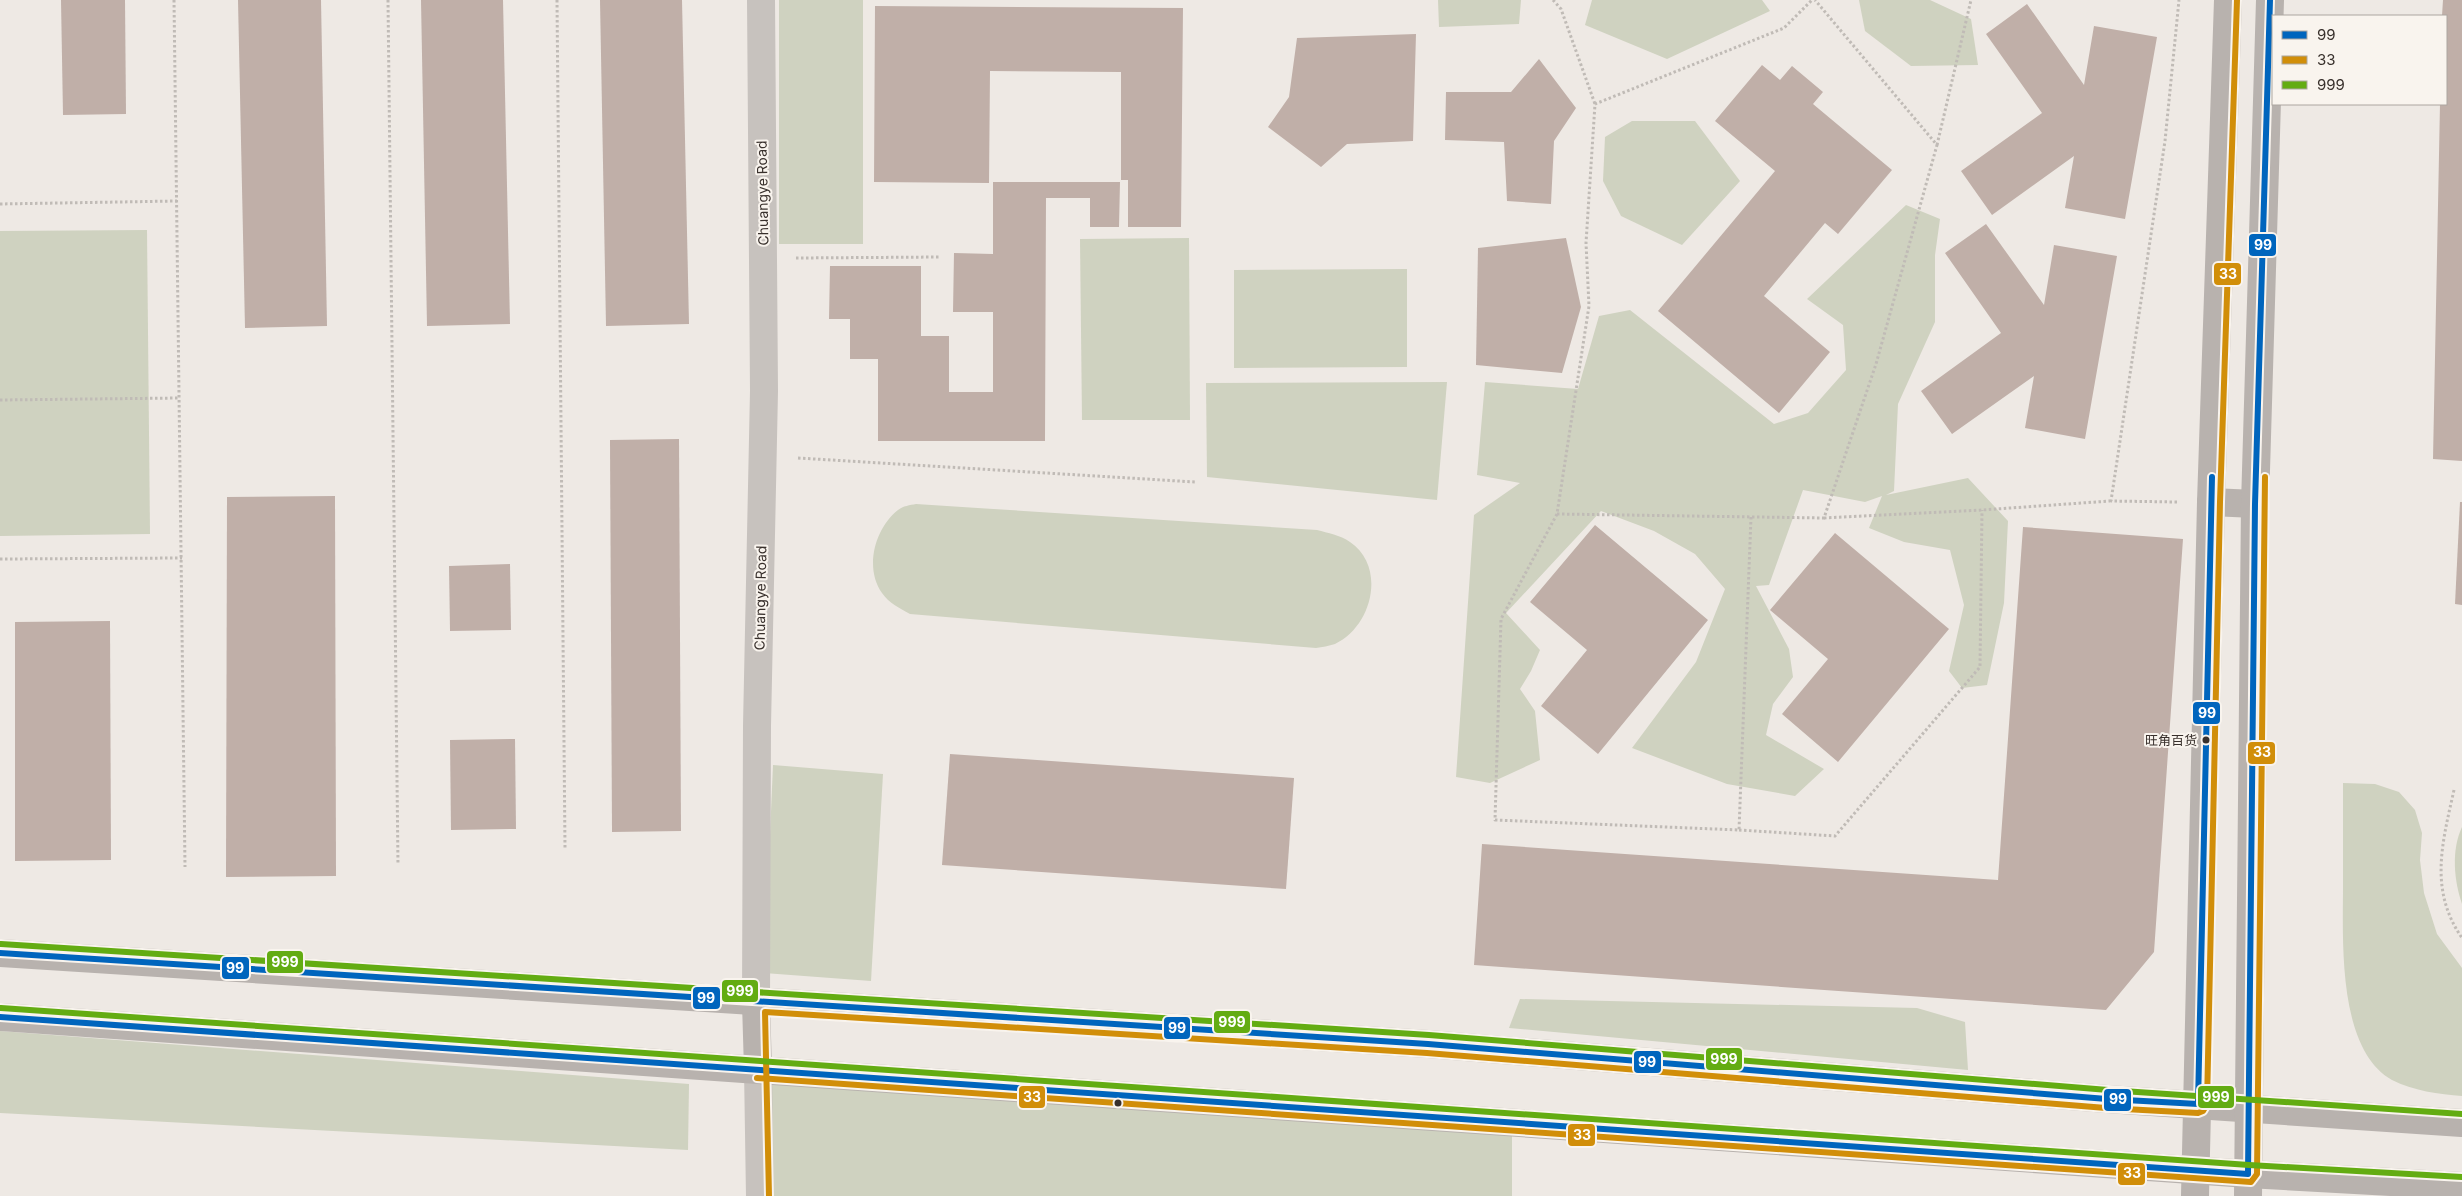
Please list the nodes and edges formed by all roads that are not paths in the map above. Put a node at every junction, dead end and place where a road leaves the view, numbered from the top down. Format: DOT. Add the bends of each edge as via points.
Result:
graph roads {
  1 [pos="761,0"];
  2 [pos="2228,0"];
  3 [pos="2270,0"];
  4 [pos="2211,502"];
  5 [pos="2256,504"];
  6 [pos="0,953"];
  7 [pos="756,1003"];
  8 [pos="0,1017"];
  9 [pos="758,1069"];
  10 [pos="2198,1104"];
  11 [pos="2249,1108"];
  12 [pos="2462,1123"];
  13 [pos="2195,1169"];
  14 [pos="2248,1185"];
  15 [pos="2462,1186"];
  16 [pos="760,1196"];
  17 [pos="2196,1196"];
  1 -- 7 [label="street, Chuangye Road" via="764,391"];
  2 -- 4 [label="main road"];
  3 -- 5 [label="main road"];
  4 -- 5 [label="main road"];
  4 -- 10 [label="main road"];
  5 -- 11 [label="main road"];
  6 -- 7 [label="main road"];
  7 -- 9 [label="main road, Chuangye Road"];
  7 -- 10 [label="main road" via="1428,1044"];
  8 -- 9 [label="main road"];
  9 -- 13 [label="main road"];
  9 -- 16 [label="street, Chuangye Road"];
  10 -- 11 [label="main road"];
  10 -- 13 [label="main road"];
  11 -- 12 [label="main road"];
  11 -- 14 [label="main road"];
  13 -- 14 [label="main road"];
  13 -- 17 [label="main road"];
  14 -- 15 [label="main road"];
}
